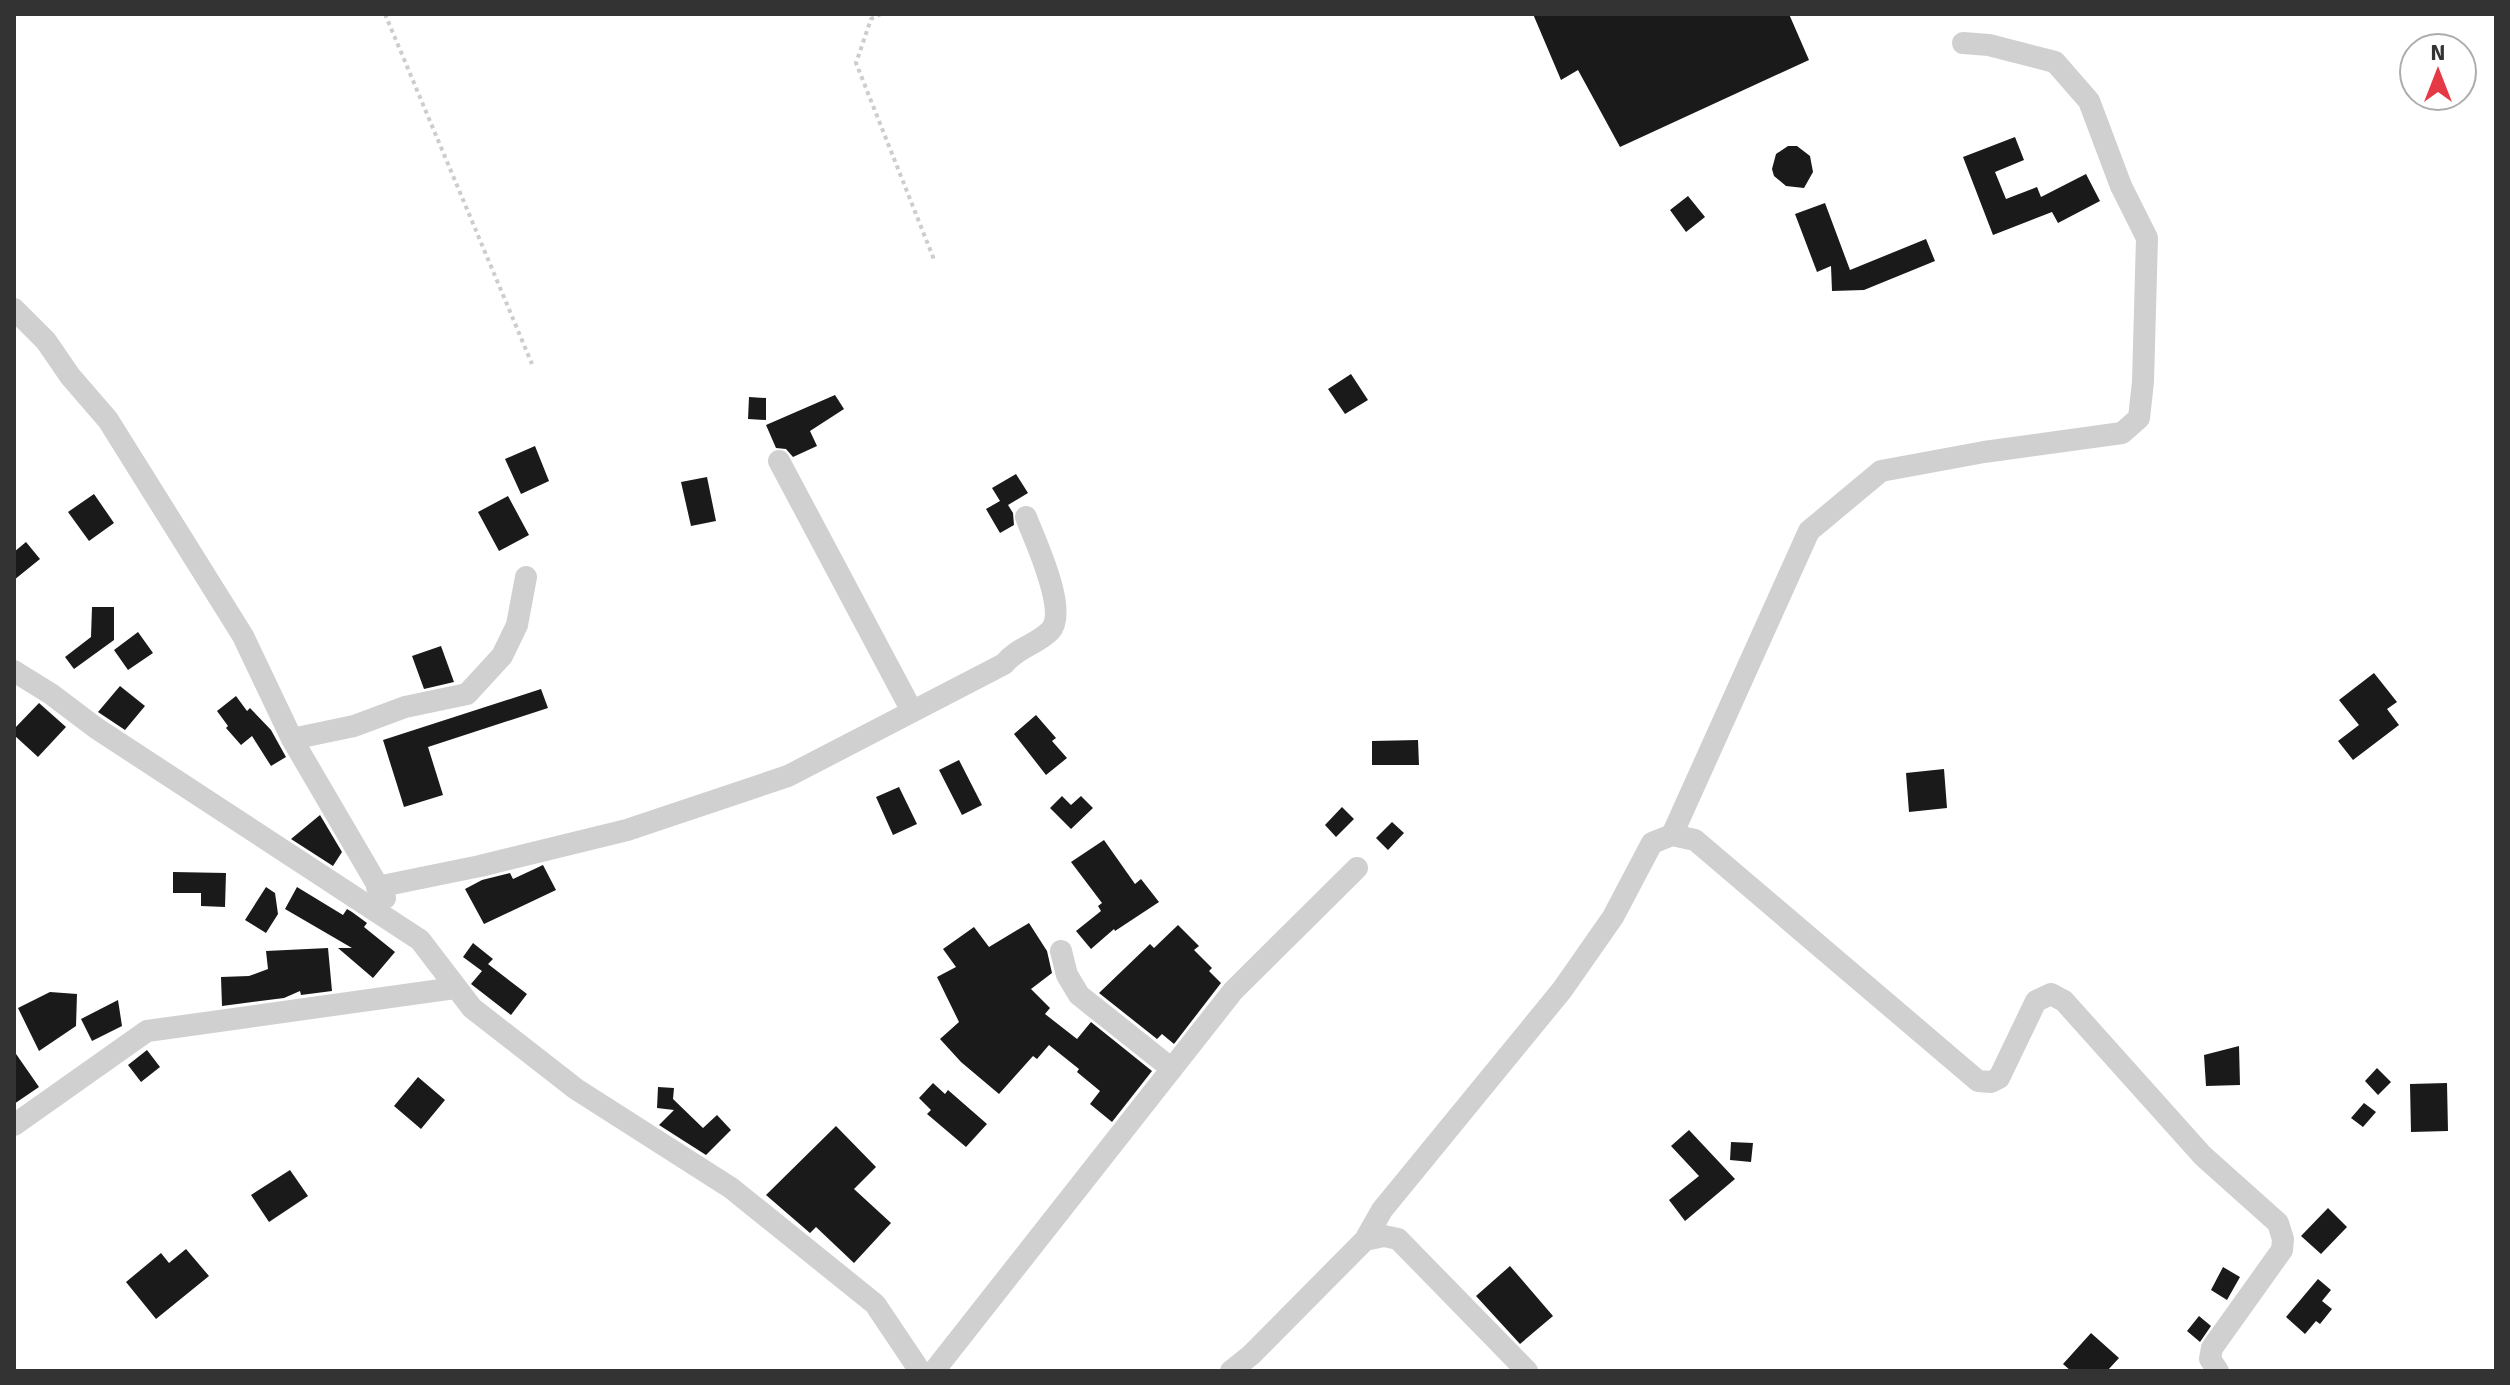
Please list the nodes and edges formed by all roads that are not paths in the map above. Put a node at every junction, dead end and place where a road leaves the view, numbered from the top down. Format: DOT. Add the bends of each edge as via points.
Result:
graph roads {
  1 [pos="1963,43"];
  2 [pos="14,309"];
  3 [pos="779,461"];
  4 [pos="1026,517"];
  5 [pos="526,577"];
  6 [pos="14,671"];
  7 [pos="912,711"];
  8 [pos="292,739"];
  9 [pos="1672,835"];
  10 [pos="1357,868"];
  11 [pos="377,887"];
  12 [pos="420,940"];
  13 [pos="1061,951"];
  14 [pos="455,988"];
  15 [pos="1172,1069"];
  16 [pos="14,1125"];
  17 [pos="1365,1240"];
  18 [pos="920,1371"];
  19 [pos="934,1371"];
  20 [pos="1231,1371"];
  21 [pos="1527,1371"];
  22 [pos="2218,1371"];
  1 -- 9 [label="street" via="2055,62 2089,101 2147,238 2139,418 2122,433 1881,471 1809,531"];
  2 -- 8 [label="street" via="108,420 243,636"];
  3 -- 7 [label="street"];
  4 -- 7 [label="street" via="1057,603 1056,623 1004,664"];
  5 -- 8 [label="street" via="517,625 502,656 467,694"];
  6 -- 12 [label="street"];
  7 -- 11 [label="street" via="788,776 627,830"];
  8 -- 11 [label="street"];
  9 -- 17 [label="street" via="1652,843 1613,917 1562,990 1382,1210"];
  9 -- 22 [label="street" via="1695,840 1978,1081 1999,1078 2036,1001 2051,994 2064,1001 2203,1156 2278,1223 2282,1250 2212,1348 2210,1359"];
  10 -- 15 [label="street" via="1233,991"];
  11 -- 12 [label="street"];
  12 -- 14 [label="street"];
  13 -- 15 [label="street" via="1079,995"];
  14 -- 16 [label="street" via="147,1031"];
  14 -- 18 [label="street" via="472,1008 576,1089 731,1188 875,1304"];
  15 -- 19 [label="street"];
  17 -- 20 [label="street"];
  17 -- 21 [label="street" via="1398,1239"];
}
